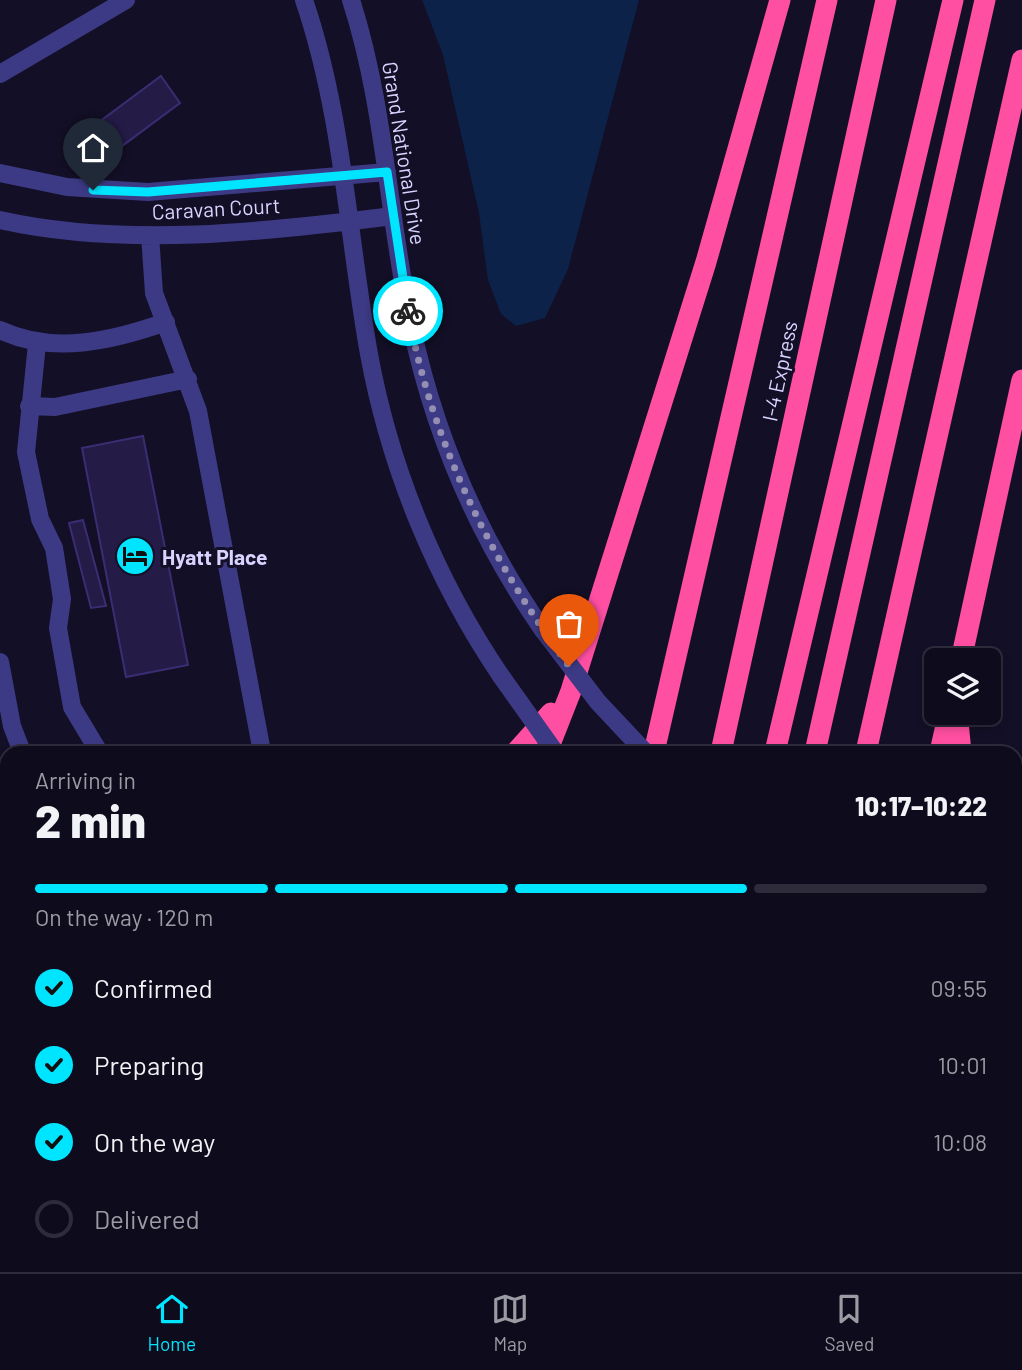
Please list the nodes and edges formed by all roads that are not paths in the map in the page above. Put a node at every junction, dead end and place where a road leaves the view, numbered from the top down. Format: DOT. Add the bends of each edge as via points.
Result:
graph roads {
  1 [pos="126,0"];
  2 [pos="304,0"];
  3 [pos="351,0"];
  4 [pos="780,0"];
  5 [pos="827,0"];
  6 [pos="886,0"];
  7 [pos="953,0"];
  8 [pos="985,0"];
  9 [pos="1022,60"];
  10 [pos="0,75"];
  11 [pos="387,172"];
  12 [pos="0,173"];
  13 [pos="341,177"];
  14 [pos="393,216"];
  15 [pos="0,220"];
  16 [pos="348,222"];
  17 [pos="150,235"];
  18 [pos="166,322"];
  19 [pos="0,330"];
  20 [pos="37,344"];
  21 [pos="188,379"];
  22 [pos="1022,380"];
  23 [pos="29,406"];
  24 [pos="964,648"];
  25 [pos="0,662"];
  26 [pos="571,691"];
  27 [pos="946,725"];
  28 [pos="958,725"];
  29 [pos="20,746"];
  30 [pos="95,746"];
  31 [pos="261,746"];
  32 [pos="521,746"];
  33 [pos="549,746"];
  34 [pos="551,746"];
  35 [pos="639,746"];
  36 [pos="655,746"];
  37 [pos="722,746"];
  38 [pos="776,746"];
  39 [pos="817,746"];
  40 [pos="867,746"];
  41 [pos="941,746"];
  42 [pos="960,746"];
  1 -- 10 [label="street"];
  2 -- 13 [label="street" via="324,68"];
  3 -- 11 [label="street, Grand National Drive" via="368,63"];
  4 -- 26 [label="highway" via="706,262"];
  5 -- 36 [label="highway"];
  6 -- 37 [label="highway, I-4 Express"];
  7 -- 38 [label="highway"];
  8 -- 39 [label="highway"];
  9 -- 40 [label="highway"];
  11 -- 13 [label="street, Caravan Court"];
  11 -- 14 [label="street, Grand National Drive"];
  12 -- 13 [label="street, Caravan Court" via="67,187 138,192"];
  13 -- 16 [label="street"];
  14 -- 16 [label="street, Caravan Court"];
  14 -- 35 [label="street, Grand National Drive, bridge" via="410,323 442,434 488,538 543,630 591,694"];
  15 -- 17 [label="street, Caravan Court" via="80,234"];
  16 -- 17 [label="street, Caravan Court"];
  16 -- 34 [label="street, bridge" via="370,358 406,488 439,570 501,676"];
  17 -- 18 [label="street" via="152,285"];
  18 -- 20 [label="street" via="105,339"];
  18 -- 21 [label="street"];
  19 -- 20 [label="street"];
  20 -- 23 [label="street"];
  21 -- 23 [label="street" via="55,407"];
  21 -- 31 [label="street" via="198,411"];
  22 -- 24 [label="highway"];
  23 -- 30 [label="street" via="26,452 40,519 54,548 62,599 58,628 70,696 76,717"];
  25 -- 29 [label="street"];
  26 -- 32 [label="highway"];
  26 -- 33 [label="highway"];
  27 -- 41 [label="highway"];
  28 -- 42 [label="highway"];
}
